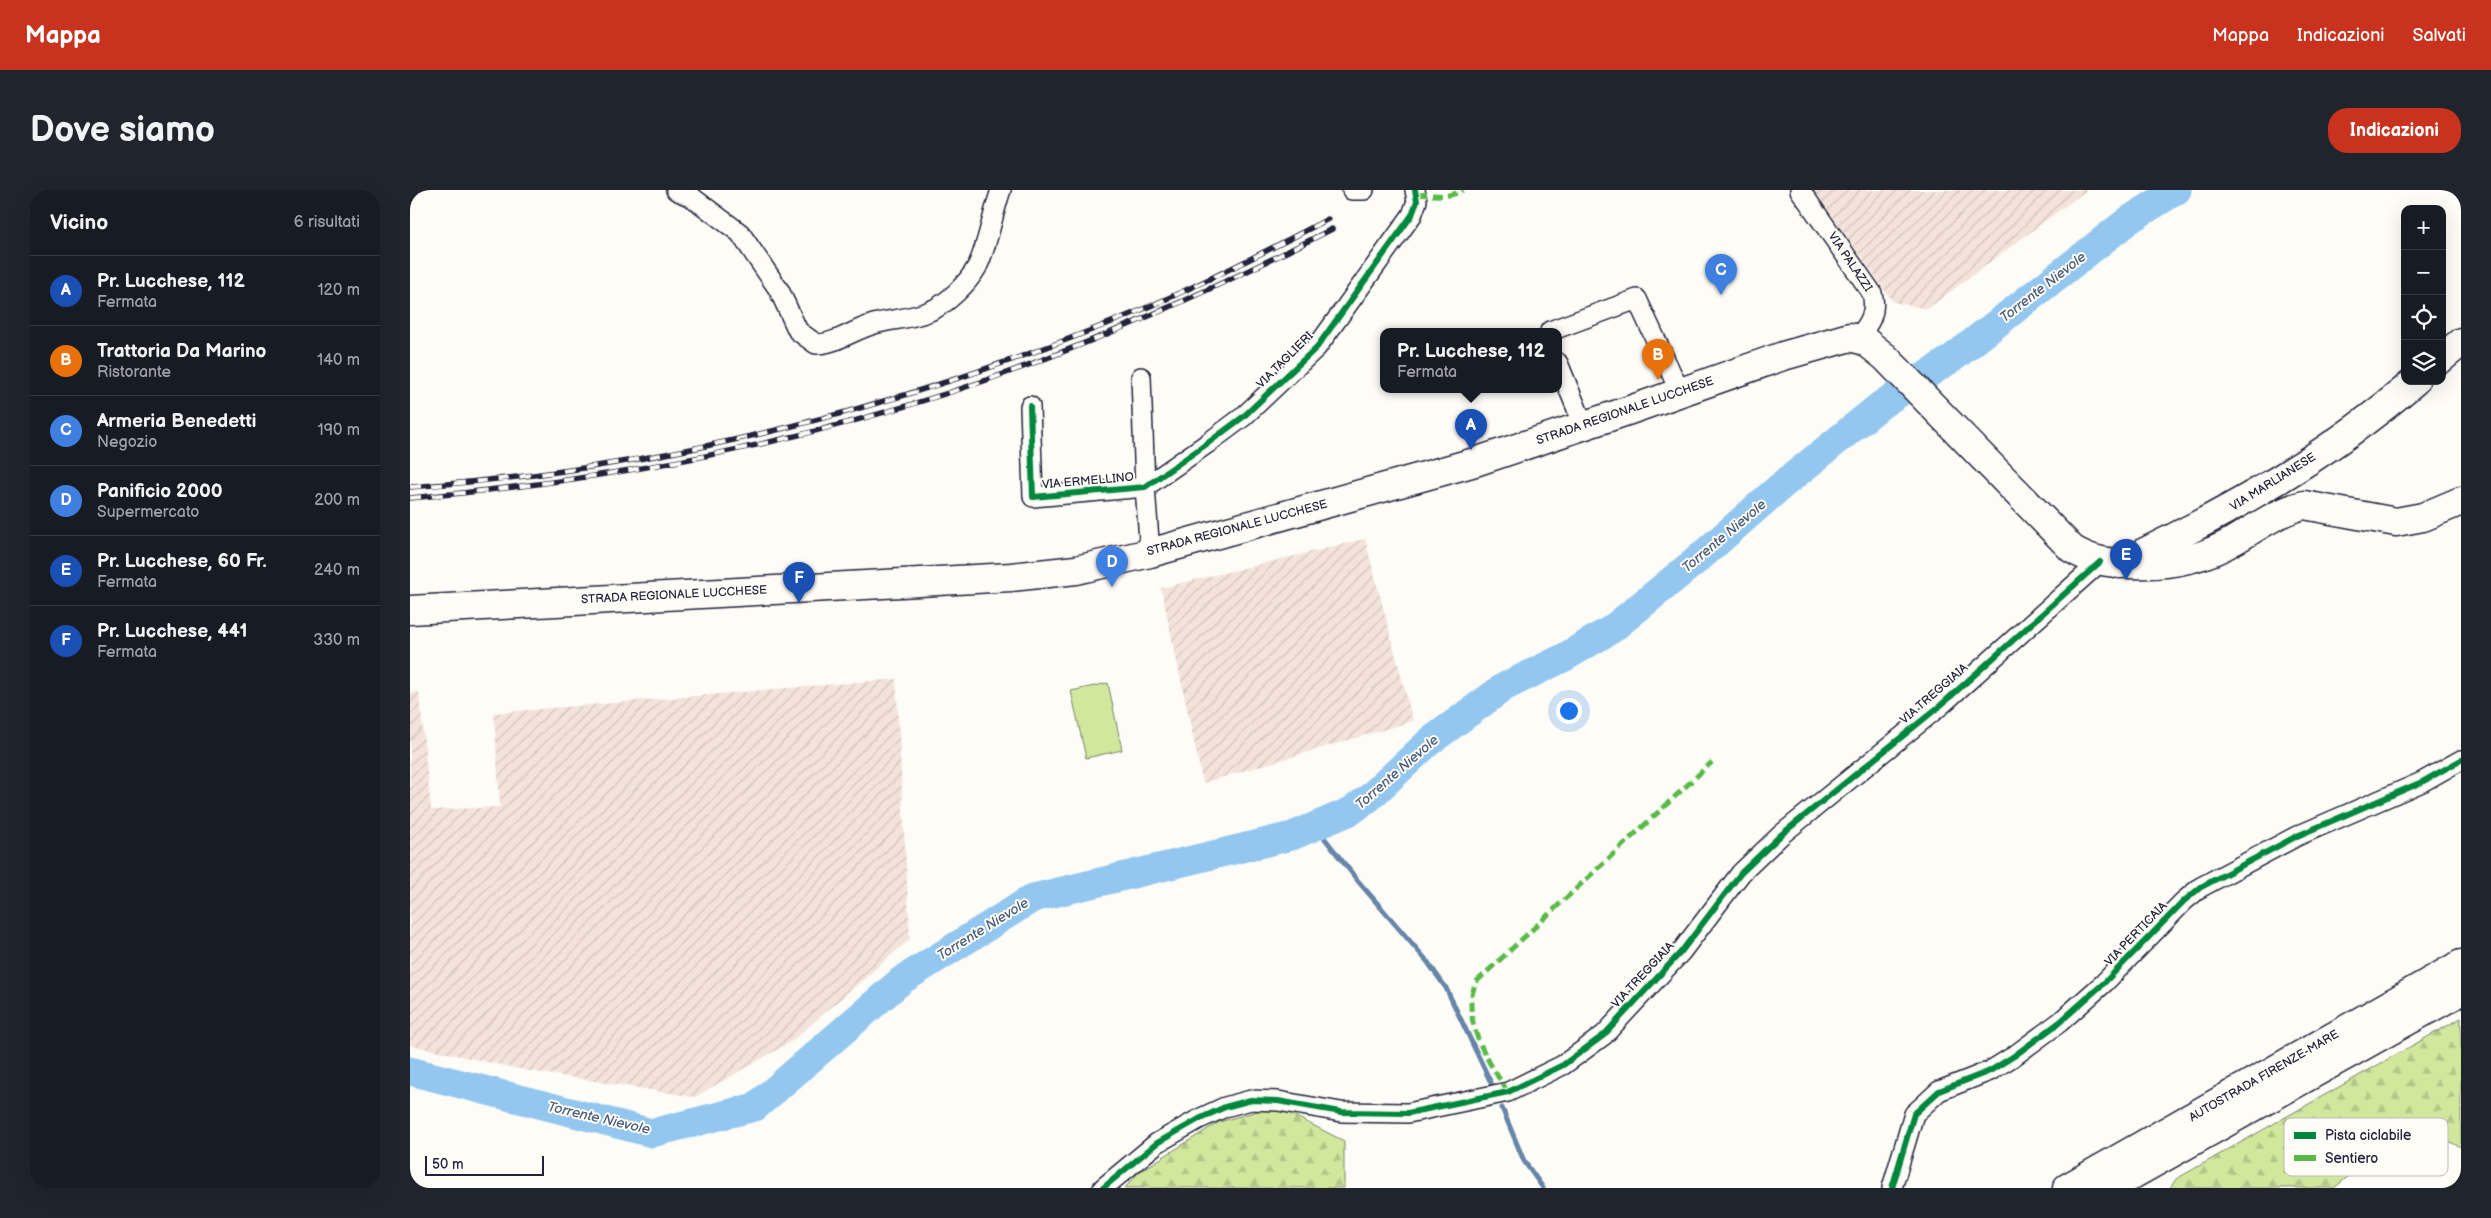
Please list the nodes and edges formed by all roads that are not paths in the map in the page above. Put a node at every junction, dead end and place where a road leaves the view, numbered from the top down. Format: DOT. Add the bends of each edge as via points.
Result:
graph roads {
  1 [pos="676,190"];
  2 [pos="1001,190"];
  3 [pos="1352,190"];
  4 [pos="1364,190"];
  5 [pos="1415,190"];
  6 [pos="1800,190"];
  7 [pos="1558,328"];
  8 [pos="1857,338"];
  9 [pos="2461,342"];
  10 [pos="2446,355"];
  11 [pos="1562,373"];
  12 [pos="1141,376"];
  13 [pos="2410,385"];
  14 [pos="1680,392"];
  15 [pos="1030,406"];
  16 [pos="1584,426"];
  17 [pos="1145,487"];
  18 [pos="2461,501"];
  19 [pos="1150,553"];
  20 [pos="2110,563"];
  21 [pos="410,610"];
  22 [pos="2461,760"];
  23 [pos="2461,964"];
  24 [pos="2461,991"];
  25 [pos="1103,1188"];
  26 [pos="1892,1188"];
  27 [pos="2067,1188"];
  28 [pos="2109,1188"];
  1 -- 2 [label="street" via="693,198 740,233 779,290 798,332 816,344 870,325 917,316 946,300 977,267"];
  3 -- 4 [label="street"];
  5 -- 17 [label="street, VIA TAGLIERI" via="1417,200 1412,215 1318,347 1243,417"];
  6 -- 8 [label="street, VIA PALAZZI" via="1872,293 1874,312"];
  7 -- 14 [label="street" via="1637,299"];
  8 -- 14 [label="main road, STRADA REGIONALE LUCCHESE" via="1850,337 1783,356"];
  8 -- 20 [label="main road" via="1873,345 2072,549"];
  9 -- 10 [label="main road"];
  11 -- 16 [label="street"];
  12 -- 17 [label="street, VIA ERMELLINO"];
  13 -- 20 [label="main road, VIA MARLIANESE" via="2305,464 2268,487 2200,525"];
  14 -- 16 [label="main road, STRADA REGIONALE LUCCHESE"];
  15 -- 17 [label="street, VIA ERMELLINO" via="1033,497"];
  16 -- 19 [label="main road, STRADA REGIONALE LUCCHESE" via="1475,462"];
  17 -- 19 [label="street, VIA ERMELLINO"];
  18 -- 20 [label="main road" via="2423,518 2396,522 2304,505 2291,508 2208,554 2152,565"];
  19 -- 21 [label="main road, STRADA REGIONALE LUCCHESE" via="1076,570 1011,577"];
  20 -- 25 [label="street, VIA TREGGIAIA" via="1782,834 1741,873 1681,952 1604,1035 1562,1065 1508,1092 1408,1113 1341,1112 1278,1101 1242,1102 1199,1119 1157,1143"];
  22 -- 26 [label="street, VIA PERTICAIA" via="2422,782 2298,836 2201,887 2060,1022 1990,1070 1939,1091 1914,1114"];
  23 -- 27 [label="main road, AUTOSTRADA FIRENZE-MARE"];
  24 -- 28 [label="main road, AUTOSTRADA FIRENZE-MARE"];
}
